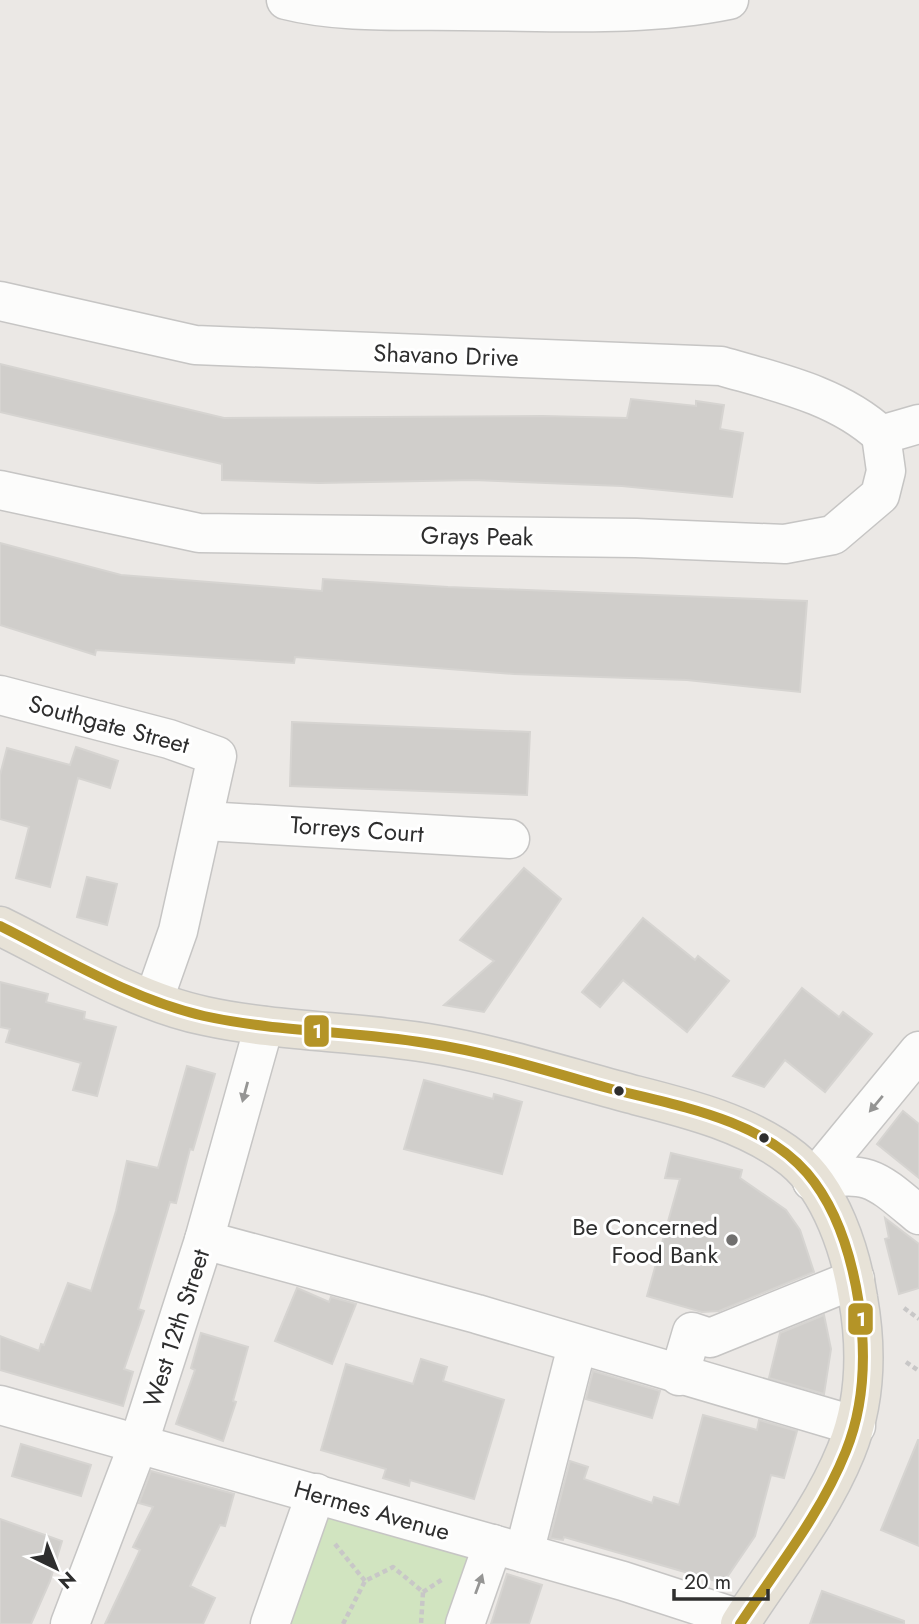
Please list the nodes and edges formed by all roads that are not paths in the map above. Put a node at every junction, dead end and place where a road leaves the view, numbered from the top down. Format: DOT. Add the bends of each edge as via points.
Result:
graph roads {
  1 [pos="286,0"];
  2 [pos="729,0"];
  3 [pos="0,301"];
  4 [pos="919,424"];
  5 [pos="881,435"];
  6 [pos="0,490"];
  7 [pos="0,695"];
  8 [pos="205,821"];
  9 [pos="509,839"];
  10 [pos="0,926"];
  11 [pos="154,999"];
  12 [pos="264,1026"];
  13 [pos="919,1051"];
  14 [pos="812,1181"];
  15 [pos="919,1215"];
  16 [pos="204,1240"];
  17 [pos="855,1279"];
  18 [pos="577,1346"];
  19 [pos="679,1376"];
  20 [pos="0,1405"];
  21 [pos="856,1426"];
  22 [pos="138,1444"];
  23 [pos="316,1493"];
  24 [pos="508,1549"];
  25 [pos="741,1622"];
  26 [pos="70,1624"];
  27 [pos="270,1624"];
  28 [pos="465,1624"];
  1 -- 2 [label="street" via="307,6 601,12 681,10"];
  3 -- 5 [label="street, Shavano Drive" via="195,345 721,366 794,387 860,415"];
  4 -- 5 [label="street"];
  5 -- 6 [label="street, Grays Peak" via="886,471 880,495 833,535 785,544 199,533"];
  7 -- 8 [label="street, Southgate Street" via="169,738 217,756"];
  8 -- 9 [label="street, Torreys Court"];
  8 -- 11 [label="street" via="178,931"];
  10 -- 11 [label="main road"];
  11 -- 12 [label="main road" via="202,1016"];
  12 -- 14 [label="main road" via="478,1052 685,1108 763,1138 796,1161"];
  12 -- 16 [label="street, West 12th Street, one-way"];
  13 -- 14 [label="street, one-way"];
  14 -- 15 [label="street" via="847,1174 882,1184"];
  14 -- 17 [label="main road" via="848,1245"];
  16 -- 18 [label="street"];
  16 -- 22 [label="street, West 12th Street"];
  17 -- 19 [label="street" via="710,1338 692,1332"];
  17 -- 21 [label="main road" via="863,1325 864,1374"];
  18 -- 19 [label="street"];
  18 -- 24 [label="street"];
  19 -- 21 [label="street"];
  20 -- 22 [label="street, Hermes Avenue"];
  21 -- 25 [label="main road" via="813,1513"];
  22 -- 23 [label="street, Hermes Avenue"];
  22 -- 26 [label="street, West 12th Street"];
  23 -- 24 [label="street, Hermes Avenue"];
  23 -- 27 [label="street"];
  24 -- 25 [label="street, Hermes Avenue"];
  28 -- 24 [label="street, one-way"];
}
